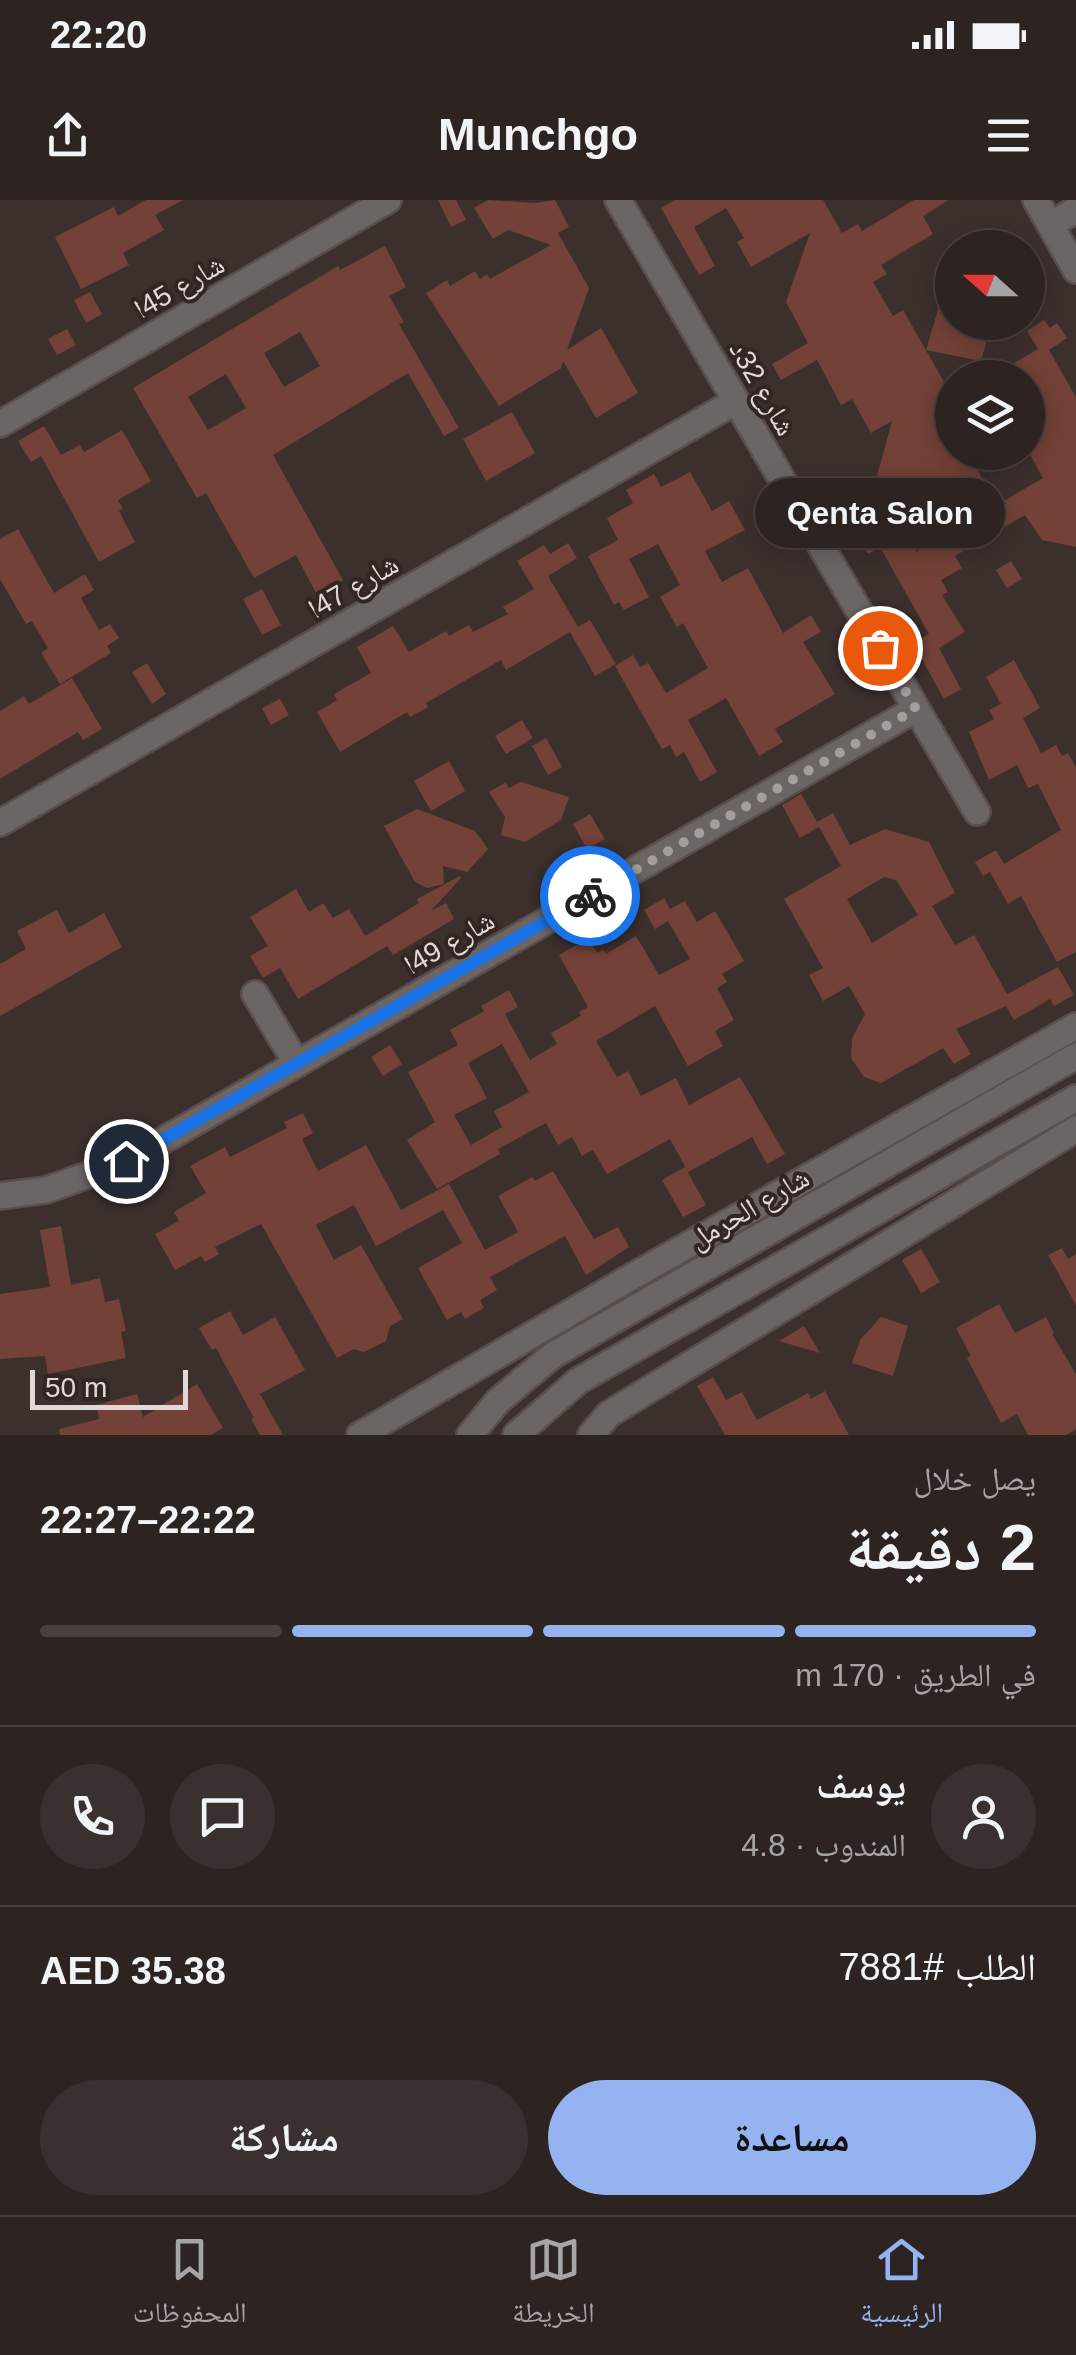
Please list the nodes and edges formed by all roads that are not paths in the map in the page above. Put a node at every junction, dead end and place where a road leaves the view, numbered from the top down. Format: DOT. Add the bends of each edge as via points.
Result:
graph roads {
  1 [pos="388,200"];
  2 [pos="618,200"];
  3 [pos="1036,200"];
  4 [pos="1076,210"];
  5 [pos="1050,225"];
  6 [pos="1076,270"];
  7 [pos="736,401"];
  8 [pos="0,424"];
  9 [pos="916,709"];
  10 [pos="977,812"];
  11 [pos="0,823"];
  12 [pos="255,994"];
  13 [pos="1076,1026"];
  14 [pos="1076,1056"];
  15 [pos="296,1064"];
  16 [pos="1076,1098"];
  17 [pos="1068,1134"];
  18 [pos="1011,1136"];
  19 [pos="0,1196"];
  20 [pos="578,1382"];
  21 [pos="498,1402"];
  22 [pos="360,1435"];
  23 [pos="455,1435"];
  24 [pos="470,1435"];
  25 [pos="516,1435"];
  26 [pos="545,1435"];
  27 [pos="591,1435"];
  1 -- 8 [label="street, شارع 45ا"];
  2 -- 7 [label="street, شارع 32د"];
  3 -- 5 [label="street"];
  4 -- 5 [label="street"];
  5 -- 6 [label="street"];
  7 -- 9 [label="street, شارع 32د"];
  7 -- 11 [label="street, شارع 47ا"];
  9 -- 10 [label="street, شارع 32د"];
  9 -- 15 [label="street, شارع 49ا"];
  12 -- 15 [label="street"];
  13 -- 22 [label="street"];
  14 -- 21 [label="street, شارع الحرمل" via="568,1346"];
  15 -- 19 [label="street, شارع 49ا" via="112,1167 46,1190"];
  16 -- 18 [label="street"];
  17 -- 18 [label="street"];
  17 -- 27 [label="street" via="609,1414"];
  18 -- 20 [label="street"];
  20 -- 25 [label="street"];
  20 -- 26 [label="street"];
  21 -- 23 [label="street"];
  21 -- 24 [label="street, شارع الحرمل"];
}
